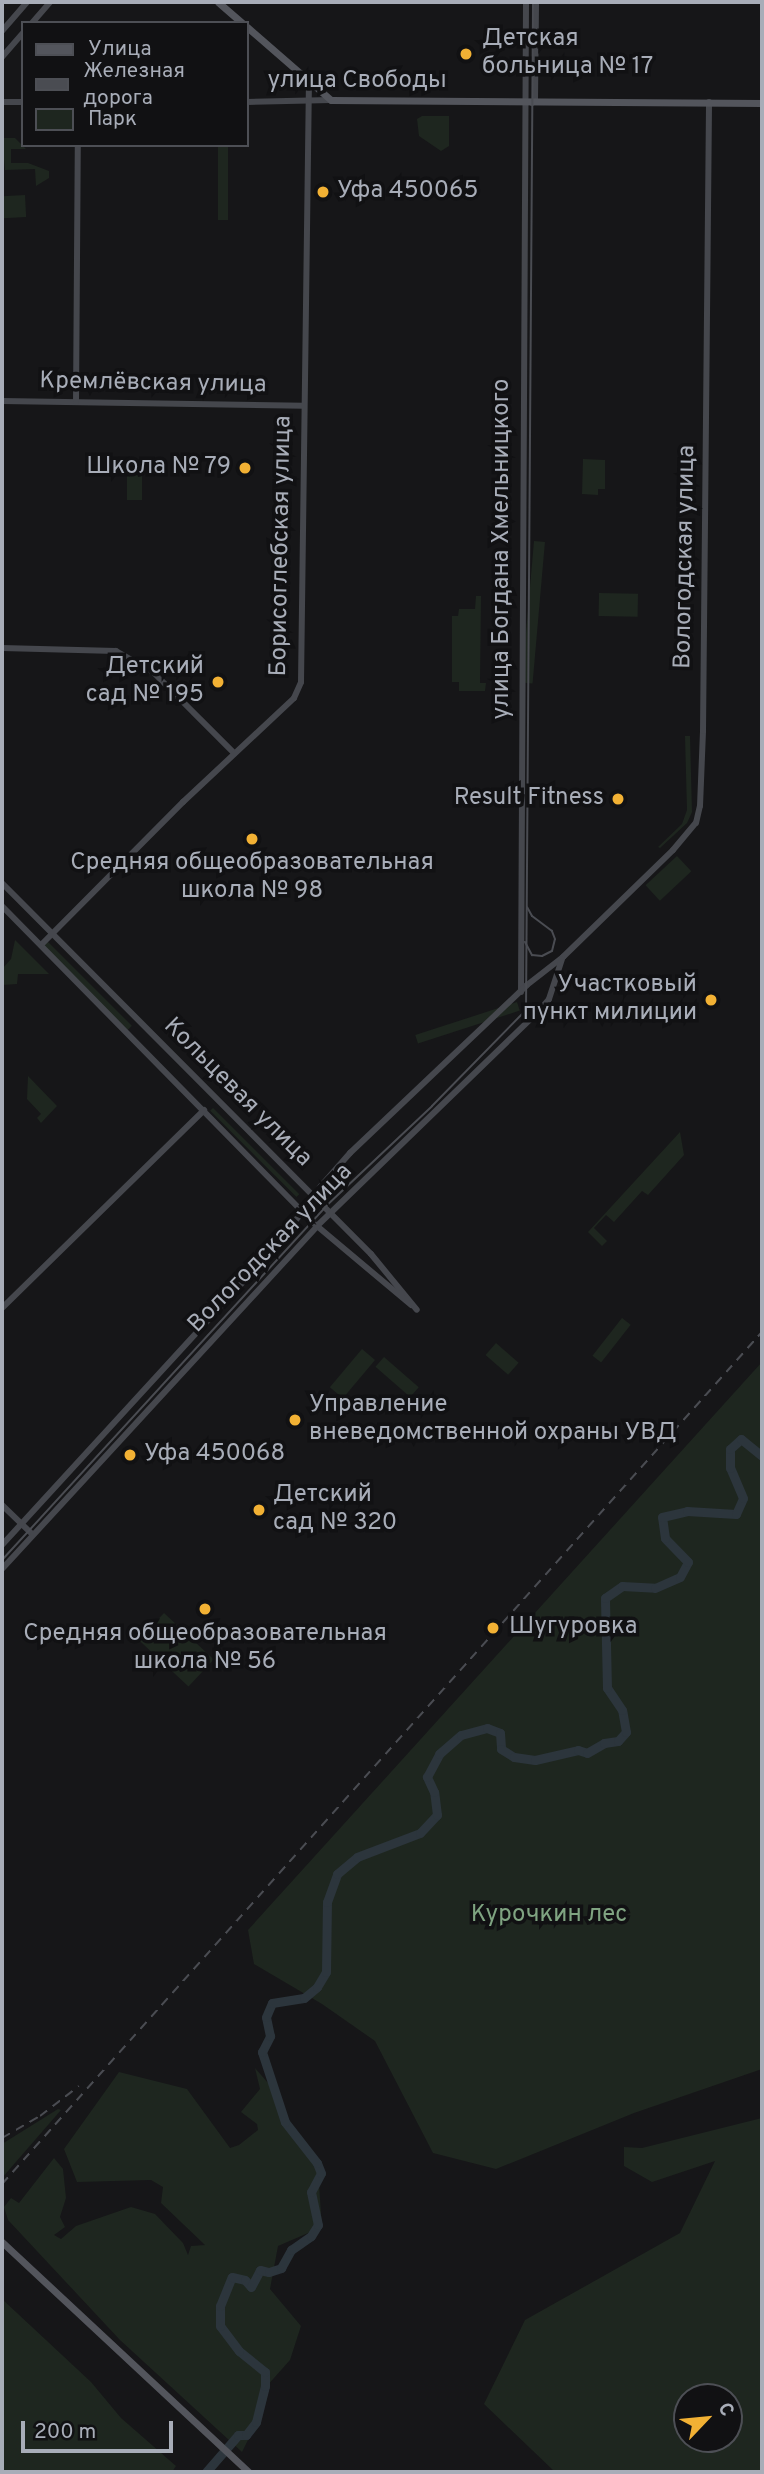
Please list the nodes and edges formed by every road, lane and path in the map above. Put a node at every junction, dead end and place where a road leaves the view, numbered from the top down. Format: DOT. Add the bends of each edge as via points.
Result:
graph roads {
  1 [pos="27,2"];
  2 [pos="50,2"];
  3 [pos="218,2"];
  4 [pos="526,2"];
  5 [pos="536,2"];
  6 [pos="34,21"];
  7 [pos="240,21"];
  8 [pos="248,28"];
  9 [pos="2,31"];
  10 [pos="21,35"];
  11 [pos="2,58"];
  12 [pos="309,82"];
  13 [pos="331,100"];
  14 [pos="535,101"];
  15 [pos="2,102"];
  16 [pos="21,102"];
  17 [pos="248,102"];
  18 [pos="308,102"];
  19 [pos="709,102"];
  20 [pos="762,103"];
  21 [pos="525,104"];
  22 [pos="78,147"];
  23 [pos="2,401"];
  24 [pos="76,402"];
  25 [pos="304,406"];
  26 [pos="2,648"];
  27 [pos="234,753"];
  28 [pos="2,883"];
  29 [pos="2,906"];
  30 [pos="53,932"];
  31 [pos="41,945"];
  32 [pos="563,957"];
  33 [pos="521,992"];
  34 [pos="204,1110"];
  35 [pos="315,1196"];
  36 [pos="303,1212"];
  37 [pos="330,1213"];
  38 [pos="317,1226"];
  39 [pos="2,1308"];
  40 [pos="2,1505"];
  41 [pos="21,1524"];
  42 [pos="32,1534"];
  43 [pos="2,1545"];
  44 [pos="2,1569"];
  45 [pos="2,2242"];
  46 [pos="249,2472"];
  1 -- 9 [label="main road"];
  2 -- 6 [label="main road"];
  3 -- 7 [label="main road"];
  4 -- 21 [label="main road, улица Богдана Хмельницкого"];
  5 -- 14 [label="main road"];
  8 -- 12 [label="main road"];
  10 -- 11 [label="main road"];
  12 -- 13 [label="main road"];
  12 -- 18 [label="main road, Борисоглебская улица"];
  13 -- 18 [label="main road, улица Свободы"];
  13 -- 21 [label="main road, улица Свободы"];
  14 -- 19 [label="main road, улица Свободы"];
  14 -- 21 [label="main road, улица Свободы"];
  15 -- 16 [label="main road"];
  17 -- 18 [label="main road, улица Свободы"];
  18 -- 25 [label="main road, Борисоглебская улица"];
  19 -- 20 [label="main road, улица Свободы"];
  19 -- 32 [label="main road, Вологодская улица" via="700,806 689,834"];
  21 -- 33 [label="main road, улица Богдана Хмельницкого"];
  22 -- 24 [label="main road"];
  23 -- 24 [label="main road, Кремлёвская улица"];
  24 -- 25 [label="main road, Кремлёвская улица"];
  25 -- 27 [label="main road, Борисоглебская улица" via="300,682 294,698"];
  26 -- 27 [label="main road" via="116,651 153,672"];
  27 -- 30 [label="main road, Борисоглебская улица"];
  28 -- 30 [label="main road, Кольцевая улица"];
  29 -- 31 [label="main road, Кольцевая улица"];
  30 -- 31 [label="main road, Борисоглебская улица"];
  30 -- 35 [label="main road, Кольцевая улица"];
  31 -- 34 [label="main road, Кольцевая улица"];
  32 -- 33 [label="main road, Вологодская улица"];
  32 -- 37 [label="main road, Вологодская улица" via="549,999"];
  33 -- 35 [label="main road, Вологодская улица" via="350,1153"];
  34 -- 36 [label="main road, Кольцевая улица"];
  34 -- 39 [label="main road"];
  35 -- 36 [label="main road, Вологодская улица"];
  35 -- 37 [label="main road, Кольцевая улица"];
  36 -- 38 [label="main road, Кольцевая улица"];
  36 -- 41 [label="main road, Вологодская улица"];
  37 -- 38 [label="main road, Вологодская улица"];
  37 -- 38 [label="main road, Кольцевая улица" via="399,1284 417,1310"];
  38 -- 42 [label="main road, Вологодская улица"];
  40 -- 41 [label="main road"];
  41 -- 42 [label="main road"];
  41 -- 43 [label="main road, Вологодская улица"];
  42 -- 44 [label="main road, Вологодская улица"];
  45 -- 46 [label="main road"];
}
